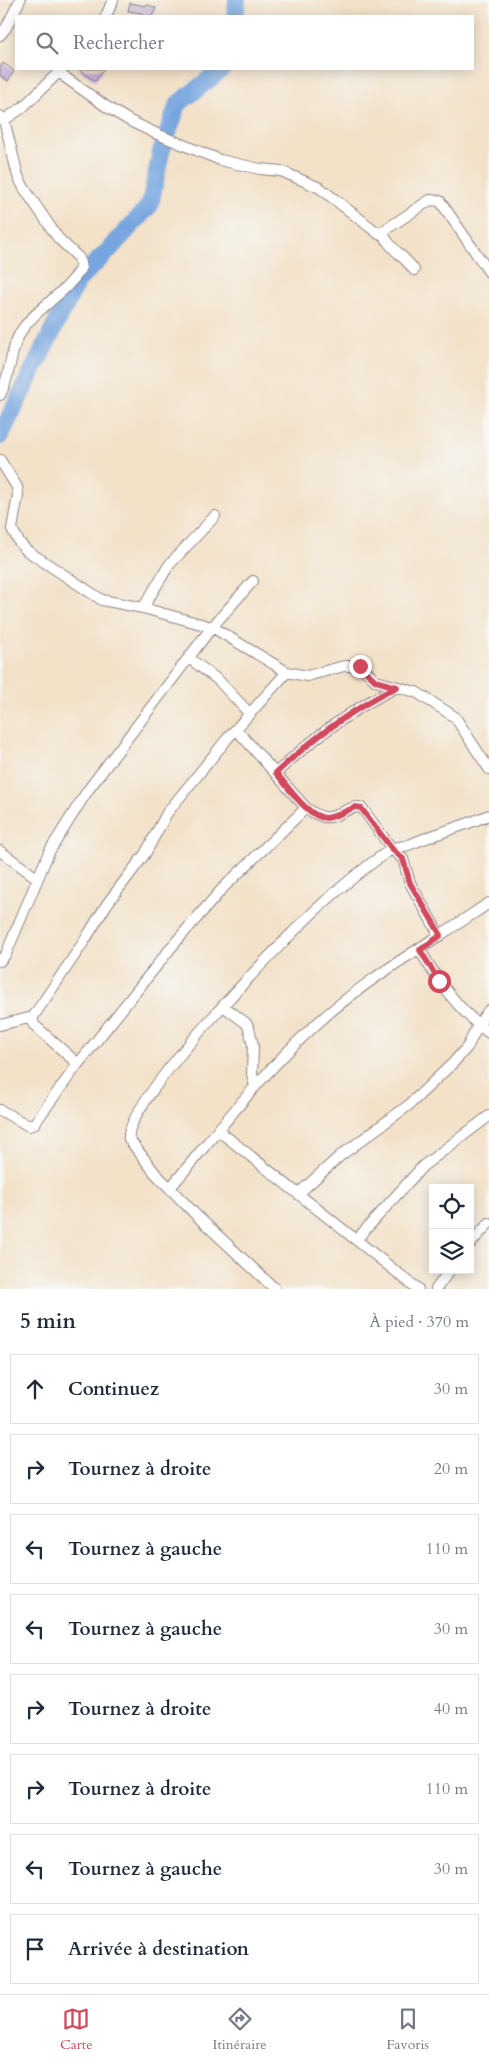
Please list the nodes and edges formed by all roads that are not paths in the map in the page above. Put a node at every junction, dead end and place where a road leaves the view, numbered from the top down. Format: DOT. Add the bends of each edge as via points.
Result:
graph roads {
  1 [pos="20,0"];
  2 [pos="113,0"];
  3 [pos="106,15"];
  4 [pos="0,36"];
  5 [pos="61,70"];
  6 [pos="2,118"];
  7 [pos="383,233"];
  8 [pos="414,270"];
  9 [pos="489,272"];
  10 [pos="0,396"];
  11 [pos="0,460"];
  12 [pos="215,516"];
  13 [pos="253,581"];
  14 [pos="143,608"];
  15 [pos="212,627"];
  16 [pos="189,658"];
  17 [pos="287,672"];
  18 [pos="397,687"];
  19 [pos="250,714"];
  20 [pos="236,729"];
  21 [pos="489,768"];
  22 [pos="276,773"];
  23 [pos="306,808"];
  24 [pos="489,815"];
  25 [pos="392,849"];
  26 [pos="0,851"];
  27 [pos="37,878"];
  28 [pos="489,903"];
  29 [pos="440,936"];
  30 [pos="420,950"];
  31 [pos="0,961"];
  32 [pos="223,1006"];
  33 [pos="489,1010"];
  34 [pos="32,1017"];
  35 [pos="478,1024"];
  36 [pos="0,1025"];
  37 [pos="489,1033"];
  38 [pos="78,1064"];
  39 [pos="255,1086"];
  40 [pos="0,1110"];
  41 [pos="489,1116"];
  42 [pos="219,1131"];
  43 [pos="170,1188"];
  44 [pos="298,1194"];
  45 [pos="489,1223"];
  46 [pos="356,1239"];
  47 [pos="474,1240"];
  48 [pos="447,1274"];
  49 [pos="275,1289"];
  50 [pos="418,1289"];
  51 [pos="436,1289"];
  1 -- 4 [label="street"];
  2 -- 3 [label="street"];
  5 -- 6 [label="street" via="22,108"];
  5 -- 7 [label="street" via="83,90 130,121 220,160 296,176 320,188 378,234"];
  6 -- 10 [label="street" via="24,188 58,238 79,258 81,269 21,332 14,345"];
  7 -- 8 [label="street" via="387,243 408,260"];
  7 -- 9 [label="street" via="430,200 440,200"];
  11 -- 14 [label="street" via="17,487 12,530 19,542 36,558 102,600"];
  12 -- 14 [label="street" via="169,565"];
  13 -- 15 [label="street"];
  14 -- 15 [label="street"];
  15 -- 16 [label="street"];
  15 -- 17 [label="street"];
  16 -- 19 [label="street" via="218,680"];
  16 -- 27 [label="street" via="88,790 49,852"];
  17 -- 18 [label="street" via="307,676 344,666 357,666 376,681"];
  17 -- 19 [label="street"];
  18 -- 21 [label="street" via="416,692 456,718"];
  18 -- 22 [label="street" via="327,728"];
  19 -- 20 [label="street"];
  20 -- 22 [label="street"];
  20 -- 34 [label="street" via="167,813 145,854 106,904"];
  22 -- 23 [label="street"];
  23 -- 25 [label="street" via="328,818 361,808"];
  23 -- 38 [label="street" via="222,888"];
  24 -- 25 [label="street"];
  25 -- 29 [label="street" via="403,859 410,883"];
  25 -- 32 [label="street" via="318,908"];
  26 -- 27 [label="street"];
  27 -- 31 [label="street" via="6,954"];
  28 -- 29 [label="street"];
  29 -- 30 [label="street"];
  30 -- 35 [label="street" via="439,981"];
  30 -- 39 [label="street" via="364,986 309,1030"];
  32 -- 39 [label="street" via="249,1028"];
  32 -- 43 [label="street" via="156,1085 128,1134 134,1148"];
  33 -- 35 [label="street"];
  34 -- 36 [label="street"];
  34 -- 38 [label="street" via="33,1024"];
  35 -- 37 [label="street"];
  35 -- 44 [label="street" via="468,1046 409,1105 340,1156"];
  38 -- 40 [label="street" via="31,1126"];
  39 -- 42 [label="street"];
  41 -- 46 [label="street" via="423,1166"];
  42 -- 43 [label="street"];
  42 -- 44 [label="street"];
  43 -- 49 [label="street"];
  44 -- 46 [label="street"];
  45 -- 47 [label="street"];
  46 -- 50 [label="street"];
  48 -- 51 [label="street"];
}
